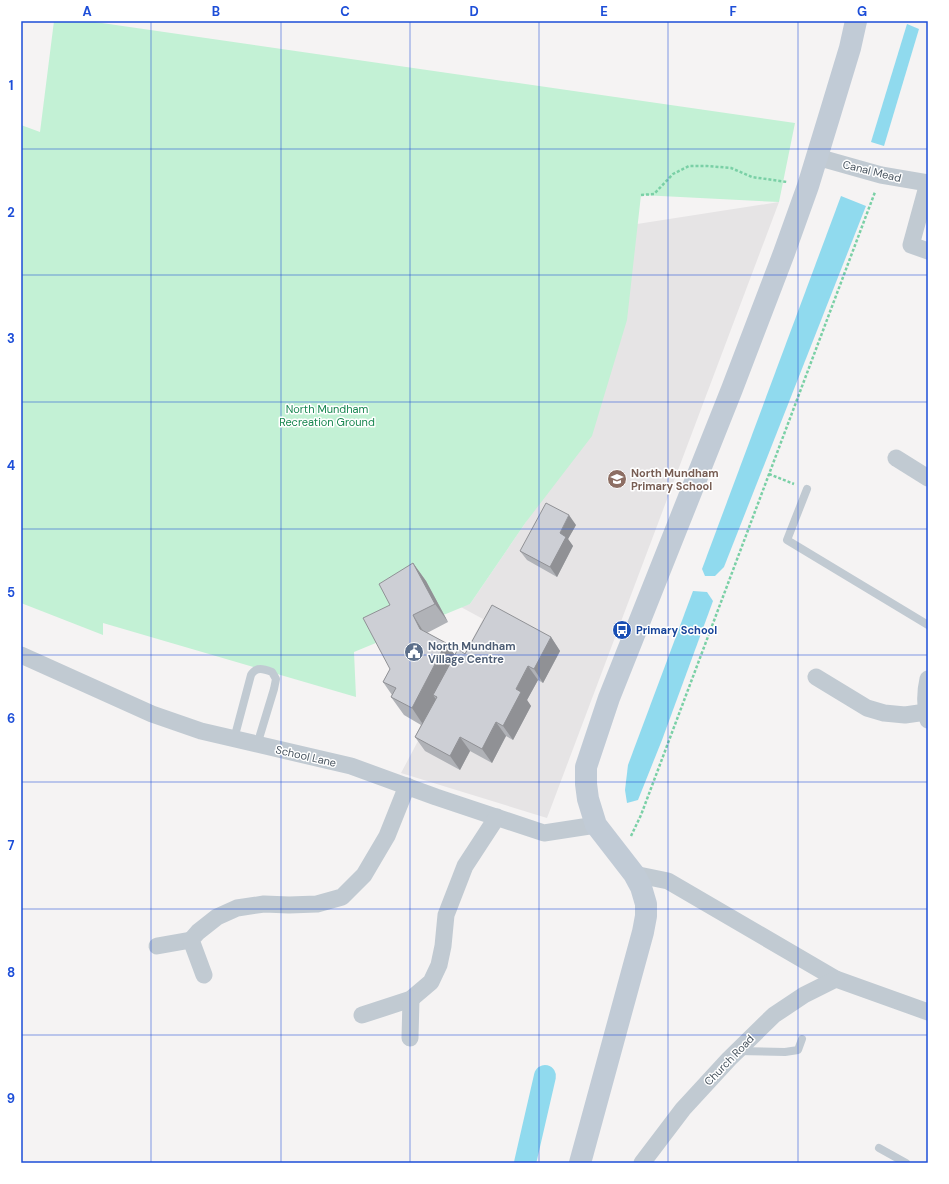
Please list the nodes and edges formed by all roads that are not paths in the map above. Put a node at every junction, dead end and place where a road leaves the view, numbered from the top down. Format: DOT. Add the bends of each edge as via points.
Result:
graph roads {
  1 [pos="856,21"];
  2 [pos="817,157"];
  3 [pos="928,183"];
  4 [pos="928,251"];
  5 [pos="896,458"];
  6 [pos="928,478"];
  7 [pos="807,489"];
  8 [pos="928,625"];
  9 [pos="21,656"];
  10 [pos="816,677"];
  11 [pos="928,679"];
  12 [pos="927,716"];
  13 [pos="234,739"];
  14 [pos="257,745"];
  15 [pos="407,786"];
  16 [pos="497,817"];
  17 [pos="596,825"];
  18 [pos="627,866"];
  19 [pos="191,940"];
  20 [pos="157,946"];
  21 [pos="204,975"];
  22 [pos="836,979"];
  23 [pos="411,999"];
  24 [pos="928,1012"];
  25 [pos="362,1015"];
  26 [pos="410,1038"];
  27 [pos="802,1039"];
  28 [pos="738,1051"];
  29 [pos="878,1148"];
  30 [pos="580,1163"];
  31 [pos="642,1163"];
  32 [pos="906,1163"];
  1 -- 2 [label="main road"];
  2 -- 3 [label="street, Canal Mead" via="881,175"];
  2 -- 17 [label="main road" via="784,253 609,698 586,767 588,799"];
  3 -- 4 [label="street" via="911,245"];
  5 -- 6 [label="street"];
  7 -- 8 [label="lane" via="787,540"];
  9 -- 13 [label="street, School Lane" via="152,714"];
  10 -- 12 [label="street" via="867,708 884,713"];
  11 -- 12 [label="street"];
  13 -- 14 [label="street, School Lane"];
  13 -- 14 [label="lane" via="251,674 254,670 263,669 272,672 276,679"];
  14 -- 15 [label="street, School Lane" via="351,766"];
  15 -- 16 [label="street, School Lane"];
  15 -- 19 [label="street" via="387,836 364,875 342,897 317,904 264,904 238,908 217,917"];
  16 -- 17 [label="street, School Lane" via="544,833"];
  16 -- 23 [label="street" via="466,866 446,915 439,965 430,982"];
  17 -- 18 [label="main road"];
  18 -- 22 [label="street" via="668,881"];
  18 -- 30 [label="main road" via="641,887 646,904 646,916"];
  19 -- 20 [label="street"];
  19 -- 21 [label="street"];
  22 -- 24 [label="street"];
  22 -- 28 [label="street, Church Road" via="804,995 774,1015"];
  23 -- 25 [label="street"];
  23 -- 26 [label="street"];
  27 -- 28 [label="lane" via="798,1050"];
  28 -- 31 [label="street, Church Road" via="683,1109"];
  29 -- 32 [label="lane"];
}
